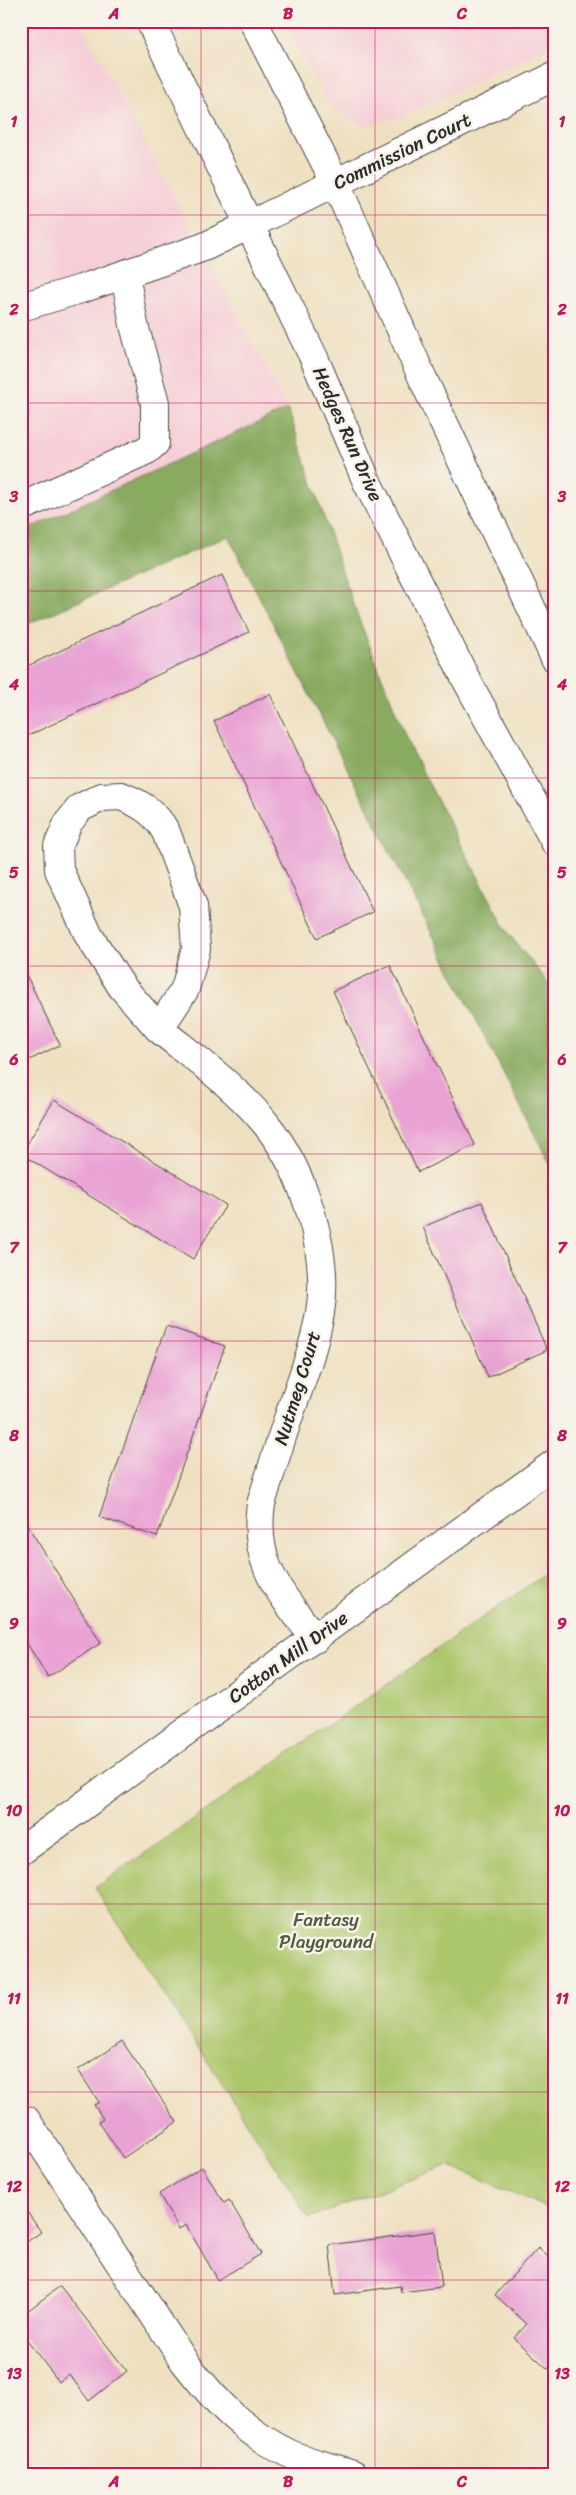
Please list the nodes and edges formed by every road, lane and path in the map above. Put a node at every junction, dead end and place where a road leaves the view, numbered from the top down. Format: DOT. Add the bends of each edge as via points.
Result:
graph roads {
  1 [pos="150,21"];
  2 [pos="253,21"];
  3 [pos="555,76"];
  4 [pos="336,184"];
  5 [pos="250,225"];
  6 [pos="125,274"];
  7 [pos="21,307"];
  8 [pos="21,507"];
  9 [pos="555,658"];
  10 [pos="555,842"];
  11 [pos="159,1029"];
  12 [pos="555,1463"];
  13 [pos="314,1639"];
  14 [pos="21,1851"];
  15 [pos="26,2120"];
  16 [pos="353,2474"];
  1 -- 5 [label="street, Hedges Run Drive"];
  2 -- 4 [label="street"];
  3 -- 4 [label="street, Commission Court"];
  4 -- 5 [label="street, Commission Court"];
  4 -- 9 [label="street" via="423,379"];
  5 -- 6 [label="street, Commission Court" via="204,246"];
  5 -- 10 [label="street, Hedges Run Drive" via="314,358 367,482 467,682"];
  6 -- 7 [label="street, Commission Court"];
  6 -- 8 [label="street" via="134,325 155,403 155,443 147,450"];
  11 -- 11 [label="street, Nutmeg Court" via="122,987 89,936 59,870 58,846 68,823 80,808 102,797 121,796 143,805 160,821 193,906 196,948 185,989"];
  11 -- 13 [label="street, Nutmeg Court" via="232,1089 267,1125 293,1166 311,1212 320,1261 320,1310 310,1358 259,1517 260,1549 271,1578"];
  12 -- 13 [label="street, Cotton Mill Drive"];
  13 -- 14 [label="street, Cotton Mill Drive"];
  15 -- 16 [label="street" via="184,2361 213,2398 249,2430 291,2454"];
}
